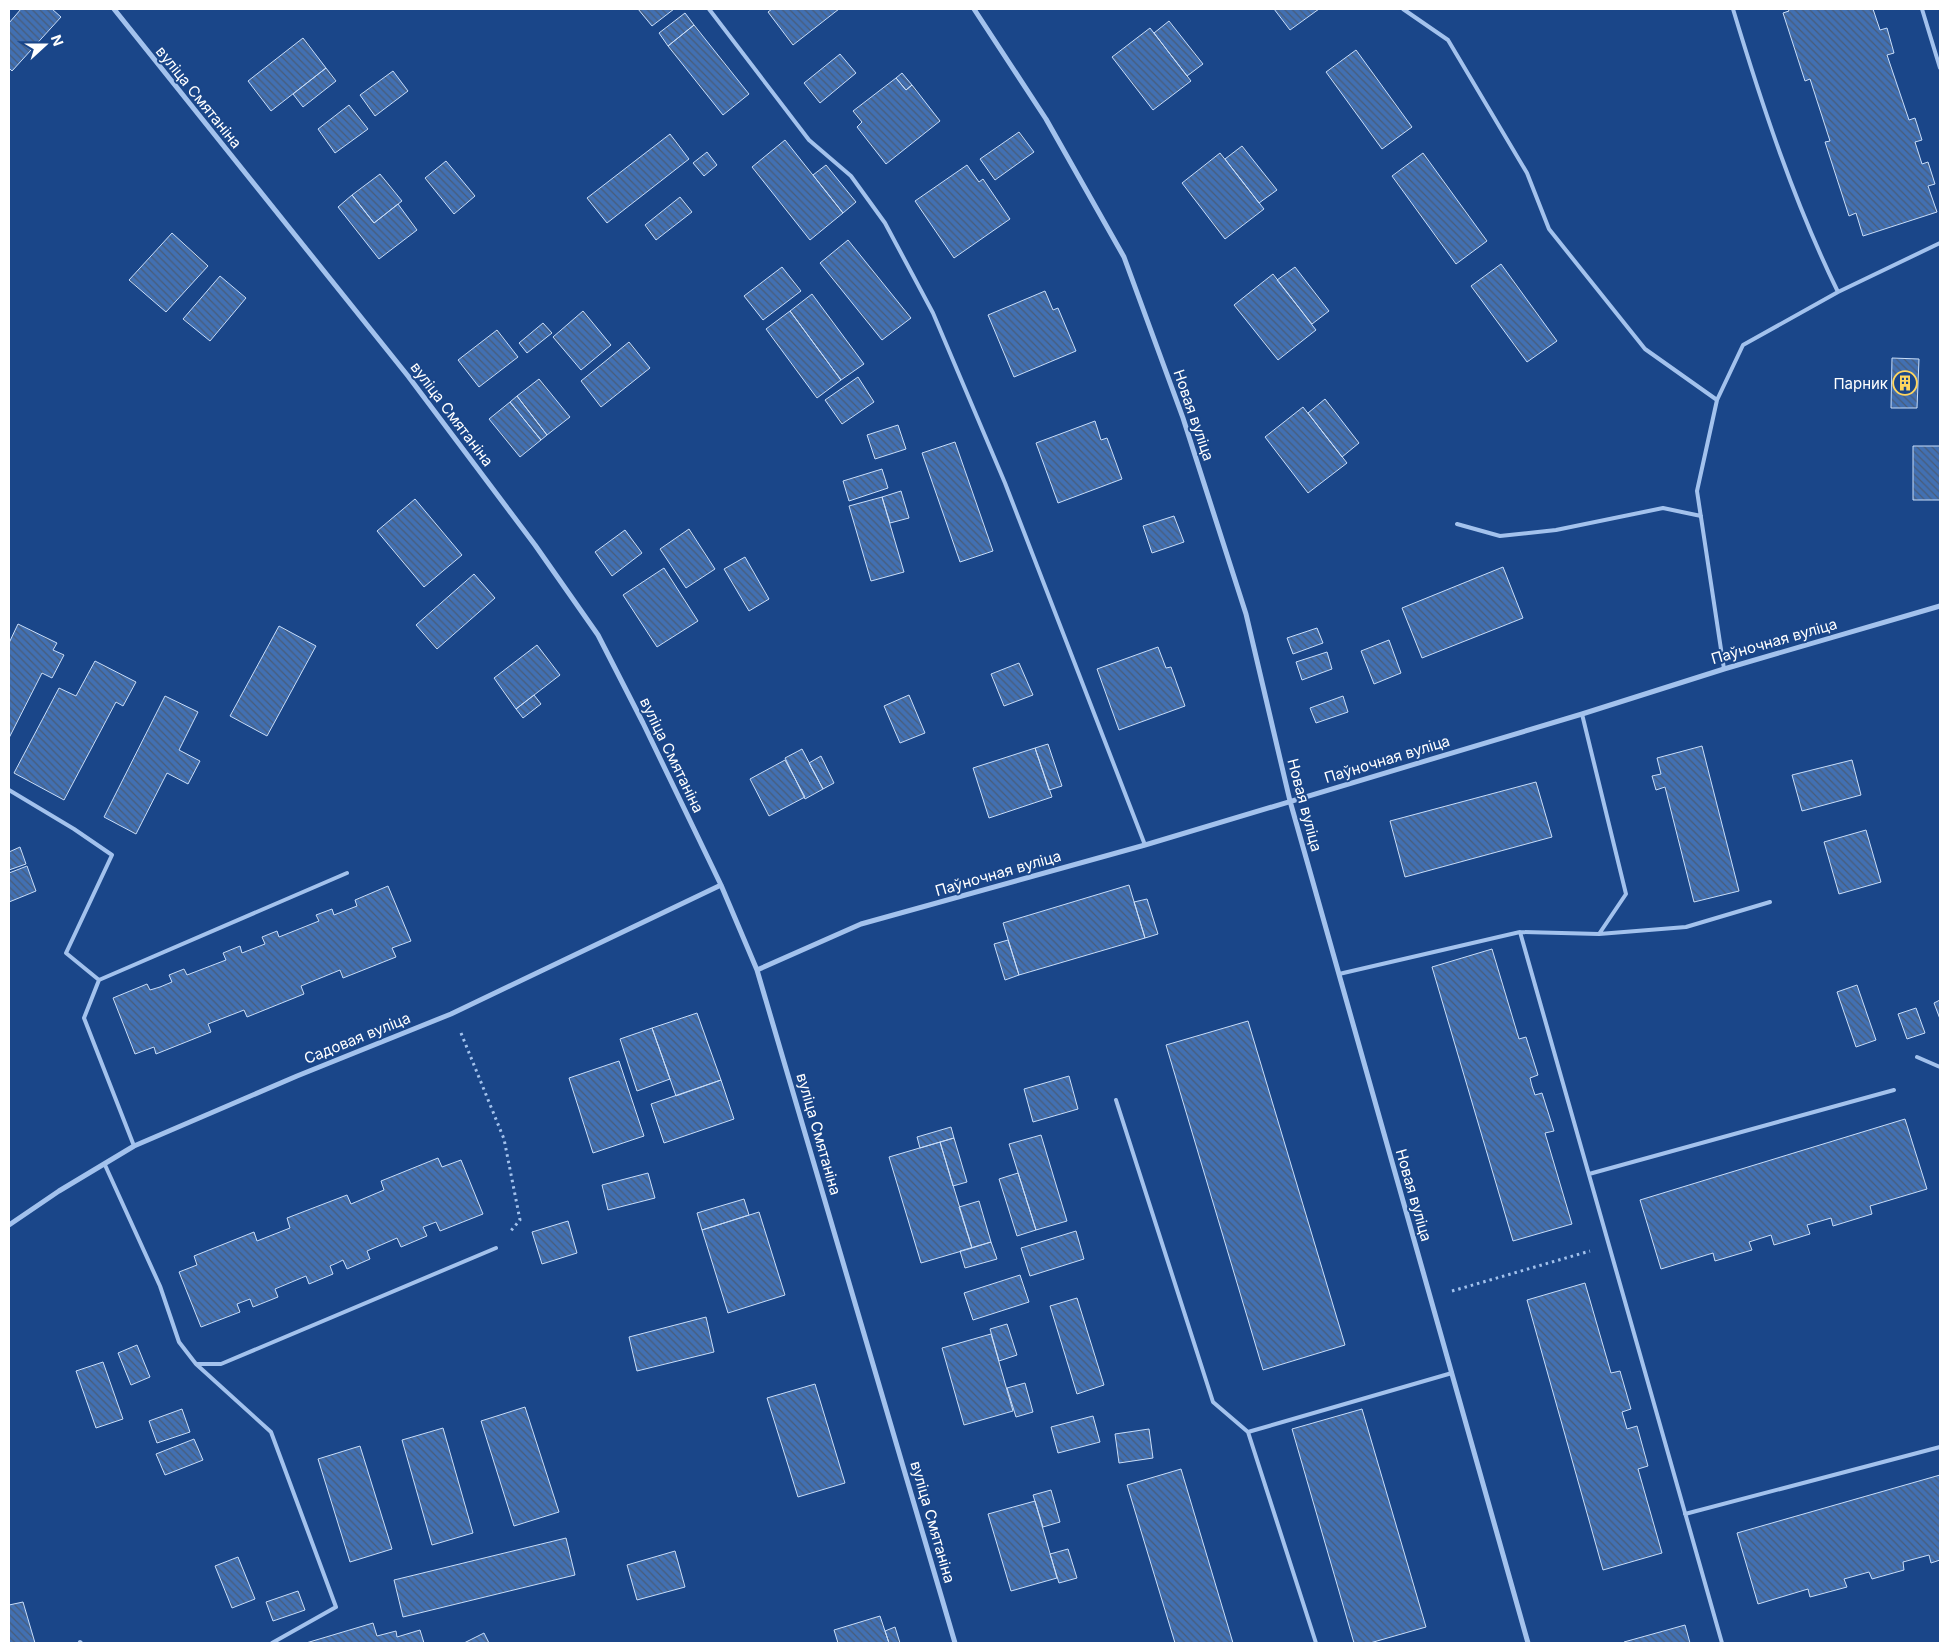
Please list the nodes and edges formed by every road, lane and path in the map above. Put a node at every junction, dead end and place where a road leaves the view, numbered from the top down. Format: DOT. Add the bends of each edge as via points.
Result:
graph roads {
  1 [pos="114,9"];
  2 [pos="709,9"];
  3 [pos="974,9"];
  4 [pos="1403,9"];
  5 [pos="1733,9"];
  6 [pos="1922,9"];
  7 [pos="1940,68"];
  8 [pos="1940,243"];
  9 [pos="1838,292"];
  10 [pos="1717,400"];
  11 [pos="1701,516"];
  12 [pos="1457,524"];
  13 [pos="1940,606"];
  14 [pos="1724,669"];
  15 [pos="1582,714"];
  16 [pos="9,790"];
  17 [pos="1290,801"];
  18 [pos="1145,845"];
  19 [pos="347,873"];
  20 [pos="721,885"];
  21 [pos="1770,902"];
  22 [pos="1520,932"];
  23 [pos="1599,934"];
  24 [pos="757,970"];
  25 [pos="1339,974"];
  26 [pos="99,980"];
  27 [pos="451,1014"];
  28 [pos="1917,1057"];
  29 [pos="1940,1067"];
  30 [pos="1894,1090"];
  31 [pos="1116,1100"];
  32 [pos="134,1146"];
  33 [pos="104,1165"];
  34 [pos="1589,1174"];
  35 [pos="9,1224"];
  36 [pos="1609,1245"];
  37 [pos="496,1248"];
  38 [pos="1430,1297"];
  39 [pos="196,1364"];
  40 [pos="1452,1373"];
  41 [pos="1248,1432"];
  42 [pos="1940,1447"];
  43 [pos="1685,1514"];
  44 [pos="272,1643"];
  45 [pos="955,1643"];
  46 [pos="1316,1643"];
  47 [pos="1528,1643"];
  48 [pos="1722,1643"];
  1 -- 20 [label="street, вуліца Смятаніна" via="408,376 535,544 598,635"];
  2 -- 18 [label="lane" via="809,140 851,176 885,223 924,297 1005,484"];
  3 -- 17 [label="street, Новая вуліца" via="1046,119 1124,257 1183,418 1246,614"];
  4 -- 10 [label="lane" via="1448,40 1527,173 1549,229 1645,349"];
  5 -- 9 [label="lane" via="1756,84 1801,205"];
  6 -- 7 [label="lane"];
  8 -- 9 [label="lane"];
  9 -- 10 [label="lane" via="1743,345"];
  10 -- 11 [label="lane" via="1697,491"];
  11 -- 12 [label="lane" via="1663,508 1556,530 1500,536"];
  11 -- 14 [label="lane"];
  13 -- 14 [label="street, Паўночная вуліца"];
  14 -- 15 [label="street, Паўночная вуліца"];
  15 -- 17 [label="street, Паўночная вуліца"];
  15 -- 23 [label="lane" via="1626,894"];
  16 -- 26 [label="lane" via="74,828 112,855 66,953"];
  17 -- 18 [label="street, Паўночная вуліца"];
  17 -- 25 [label="street, Новая вуліца"];
  18 -- 24 [label="street, Паўночная вуліца" via="861,924"];
  19 -- 26 [label="lane"];
  20 -- 24 [label="street, вуліца Смятаніна"];
  20 -- 27 [label="street, Садовая вуліца"];
  21 -- 23 [label="lane" via="1686,927"];
  22 -- 23 [label="lane"];
  22 -- 25 [label="lane"];
  22 -- 34 [label="lane"];
  24 -- 45 [label="street, вуліца Смятаніна"];
  25 -- 38 [label="street, Новая вуліца"];
  26 -- 32 [label="lane" via="84,1018"];
  27 -- 32 [label="street, Садовая вуліца"];
  27 -- 37 [label="path" via="504,1140 516,1191 520,1220"];
  28 -- 29 [label="lane"];
  30 -- 34 [label="lane"];
  31 -- 41 [label="lane" via="1213,1402"];
  32 -- 33 [label="street, Садовая вуліца"];
  33 -- 35 [label="street, Садовая вуліца"];
  33 -- 39 [label="lane" via="160,1286 179,1342"];
  34 -- 36 [label="lane"];
  36 -- 38 [label="path"];
  36 -- 43 [label="lane"];
  37 -- 39 [label="lane" via="221,1364"];
  38 -- 40 [label="street, Новая вуліца"];
  39 -- 44 [label="lane" via="271,1432 336,1608"];
  40 -- 41 [label="lane"];
  40 -- 47 [label="street, Новая вуліца"];
  41 -- 46 [label="lane"];
  42 -- 43 [label="lane"];
  43 -- 48 [label="lane"];
}
